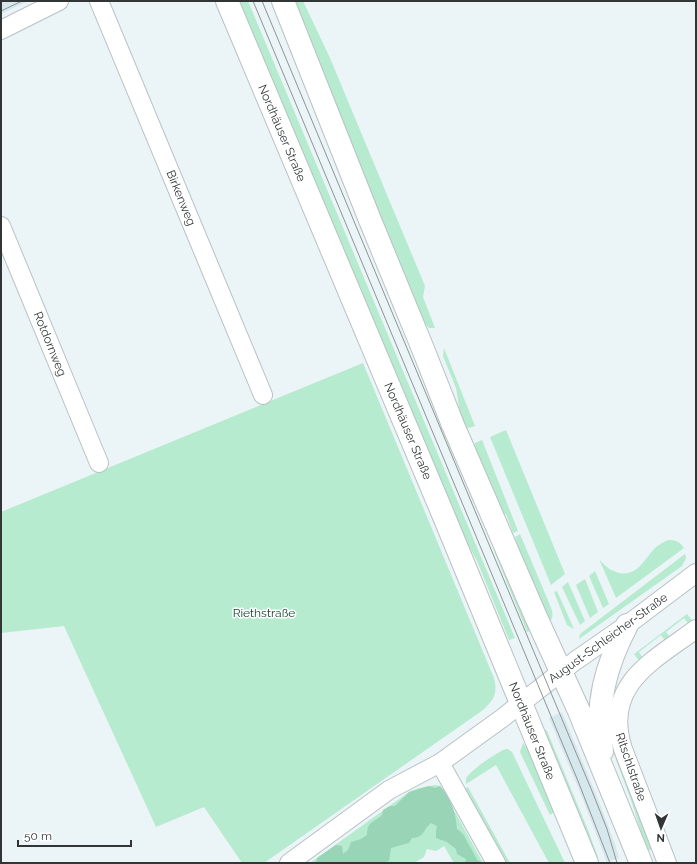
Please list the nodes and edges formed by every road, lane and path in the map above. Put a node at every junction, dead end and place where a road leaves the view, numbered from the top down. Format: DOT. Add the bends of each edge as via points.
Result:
graph roads {
  1 [pos="59,1"];
  2 [pos="99,1"];
  3 [pos="227,1"];
  4 [pos="283,1"];
  5 [pos="1,30"];
  6 [pos="1,226"];
  7 [pos="262,395"];
  8 [pos="99,463"];
  9 [pos="696,573"];
  10 [pos="627,625"];
  11 [pos="696,629"];
  12 [pos="561,672"];
  13 [pos="521,703"];
  14 [pos="440,763"];
  15 [pos="608,781"];
  16 [pos="289,863"];
  17 [pos="496,863"];
  18 [pos="587,863"];
  19 [pos="641,863"];
  20 [pos="667,863"];
  1 -- 5 [label="street"];
  2 -- 7 [label="street, Birkenweg"];
  3 -- 13 [label="main road, Nordhäuser Straße"];
  4 -- 12 [label="main road" via="453,425"];
  6 -- 8 [label="street, Rotdornweg"];
  9 -- 10 [label="street, August-Schleicher-Straße"];
  10 -- 12 [label="street, August-Schleicher-Straße"];
  10 -- 15 [label="main road" via="608,667 600,705 600,742"];
  11 -- 20 [label="street, Ritschlstraße" via="635,676 624,693 618,715 622,749"];
  12 -- 13 [label="street, August-Schleicher-Straße"];
  12 -- 15 [label="main road"];
  13 -- 14 [label="street"];
  13 -- 18 [label="main road, Nordhäuser Straße"];
  14 -- 16 [label="street" via="389,790"];
  14 -- 17 [label="street"];
  15 -- 19 [label="main road"];
}
